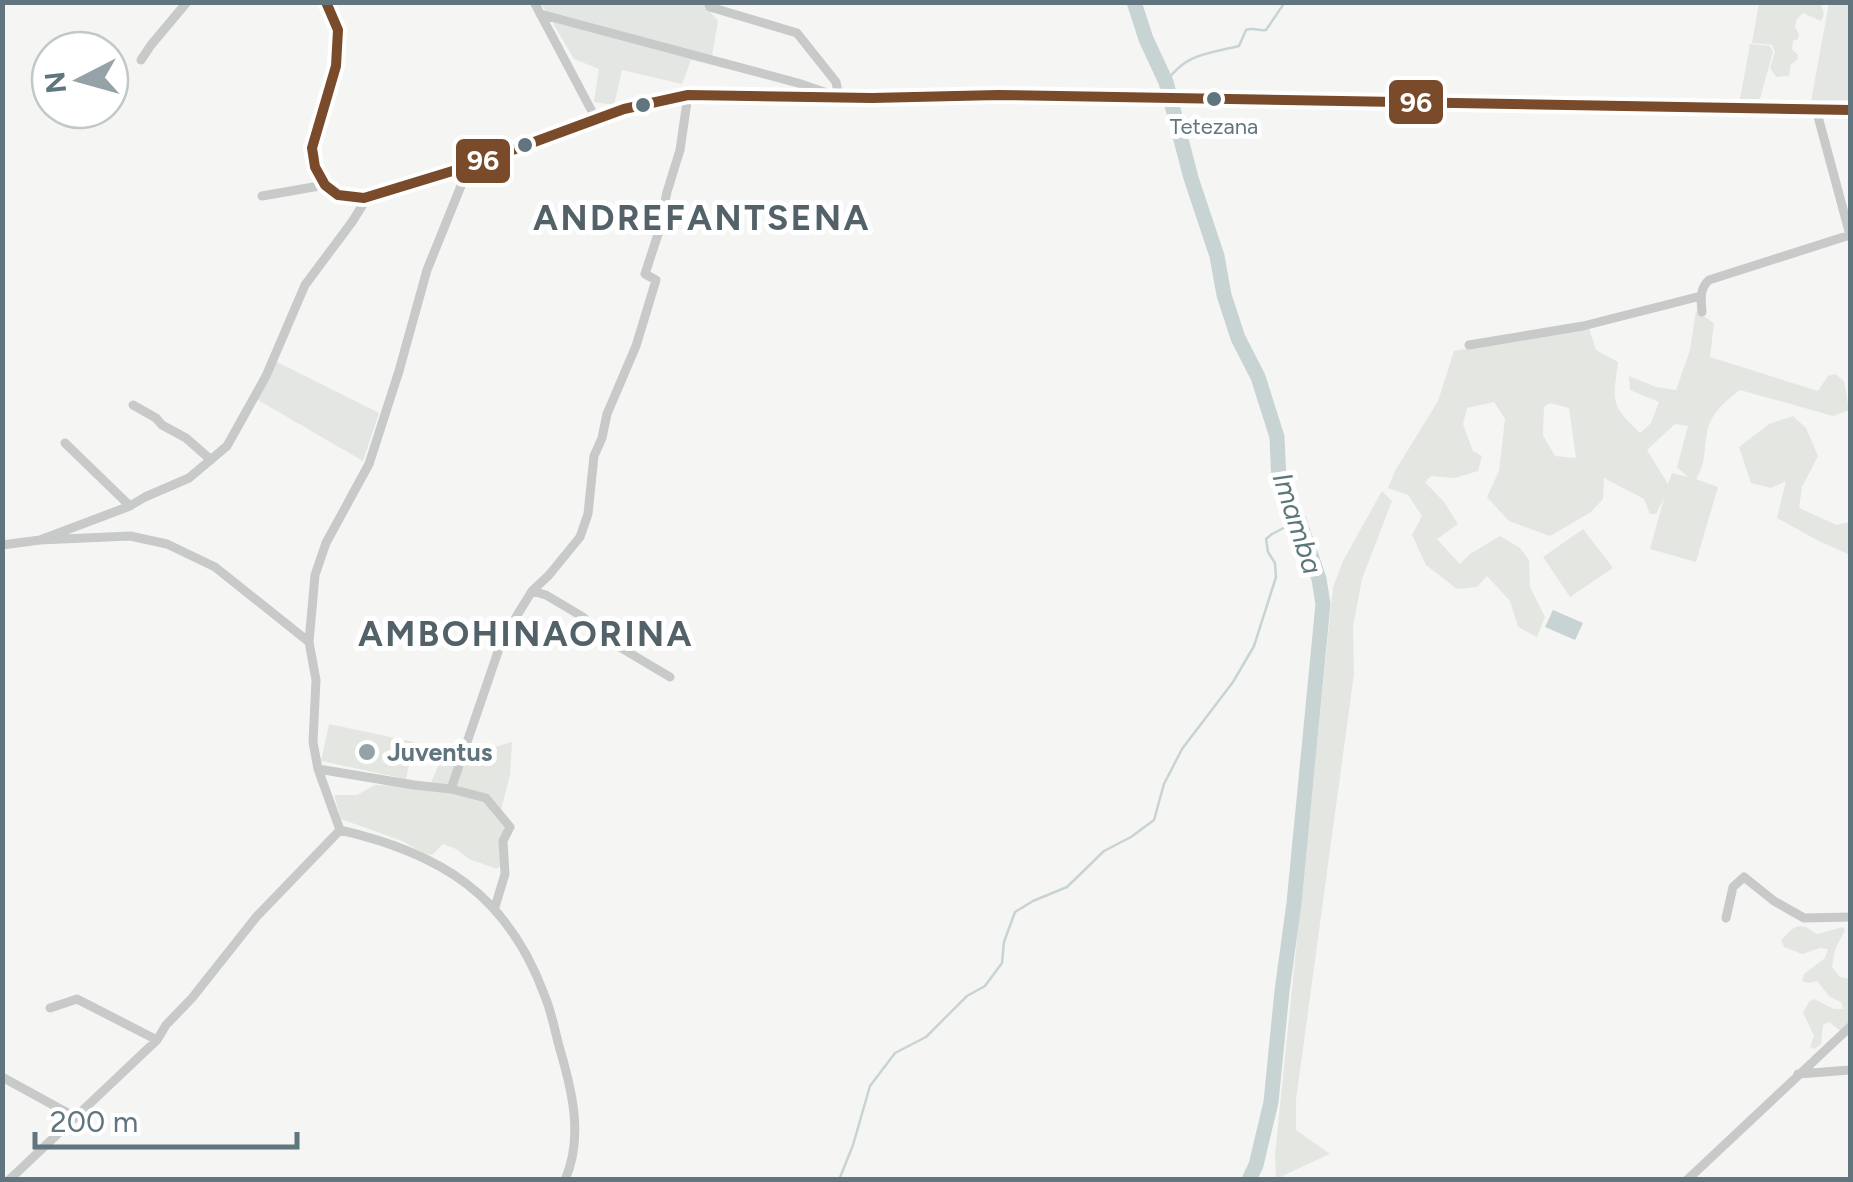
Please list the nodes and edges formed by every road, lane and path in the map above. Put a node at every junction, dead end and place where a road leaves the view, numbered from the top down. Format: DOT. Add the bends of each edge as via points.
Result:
graph roads {
  1 [pos="186,2"];
  2 [pos="326,2"];
  3 [pos="534,2"];
  4 [pos="708,2"];
  5 [pos="540,14"];
  6 [pos="141,60"];
  7 [pos="688,96"];
  8 [pos="839,97"];
  9 [pos="1816,109"];
  10 [pos="1850,110"];
  11 [pos="596,119"];
  12 [pos="469,166"];
  13 [pos="324,186"];
  14 [pos="262,196"];
  15 [pos="364,198"];
  16 [pos="1850,235"];
  17 [pos="1701,296"];
  18 [pos="1702,312"];
  19 [pos="1469,345"];
  20 [pos="134,405"];
  21 [pos="65,443"];
  22 [pos="211,460"];
  23 [pos="130,506"];
  24 [pos="40,540"];
  25 [pos="2,546"];
  26 [pos="532,591"];
  27 [pos="309,642"];
  28 [pos="670,678"];
  29 [pos="318,769"];
  30 [pos="451,789"];
  31 [pos="340,830"];
  32 [pos="495,907"];
  33 [pos="1850,917"];
  34 [pos="1726,918"];
  35 [pos="50,1008"];
  36 [pos="1850,1027"];
  37 [pos="157,1040"];
  38 [pos="1850,1070"];
  39 [pos="1798,1074"];
  40 [pos="2,1077"];
  41 [pos="75,1118"];
  42 [pos="9,1180"];
  43 [pos="565,1180"];
  44 [pos="1687,1180"];
  1 -- 6 [label="street"];
  2 -- 13 [label="main road" via="338,30 336,66 312,148"];
  3 -- 5 [label="street"];
  4 -- 8 [label="street" via="797,32 836,82"];
  5 -- 8 [label="street"];
  5 -- 11 [label="street"];
  7 -- 8 [label="main road"];
  7 -- 11 [label="main road"];
  7 -- 26 [label="street" via="645,274 656,280 594,456 588,514 580,537"];
  8 -- 9 [label="main road"];
  9 -- 10 [label="main road"];
  9 -- 16 [label="street"];
  11 -- 12 [label="main road"];
  12 -- 15 [label="main road"];
  12 -- 27 [label="street" via="427,270 369,464 314,574"];
  13 -- 14 [label="street"];
  13 -- 15 [label="main road" via="338,196"];
  15 -- 22 [label="street" via="306,285 227,446"];
  16 -- 17 [label="street" via="1715,277"];
  17 -- 18 [label="street"];
  17 -- 19 [label="street"];
  20 -- 22 [label="street"];
  21 -- 23 [label="street"];
  22 -- 23 [label="street"];
  23 -- 24 [label="street"];
  24 -- 25 [label="street"];
  24 -- 27 [label="street" via="130,536 180,549 215,567"];
  26 -- 28 [label="street" via="583,617 600,636"];
  26 -- 30 [label="street" via="502,640"];
  27 -- 29 [label="street"];
  29 -- 30 [label="street"];
  29 -- 31 [label="street"];
  30 -- 32 [label="street" via="486,798 510,828"];
  31 -- 32 [label="street" via="378,838 433,863"];
  31 -- 37 [label="street" via="257,916"];
  32 -- 43 [label="street" via="545,994 570,1085 575,1126"];
  33 -- 34 [label="street" via="1804,918 1744,877 1733,887"];
  35 -- 37 [label="street" via="77,999"];
  36 -- 39 [label="street"];
  37 -- 41 [label="street"];
  38 -- 39 [label="street"];
  39 -- 44 [label="street"];
  40 -- 41 [label="street"];
  41 -- 42 [label="street"];
}
